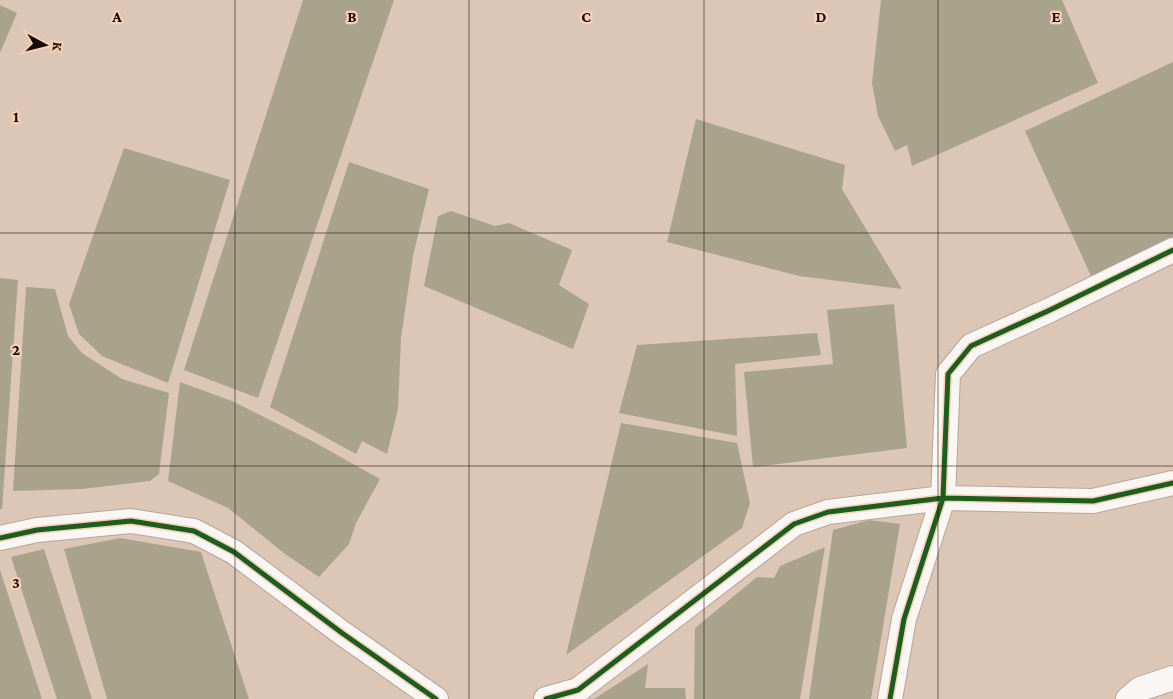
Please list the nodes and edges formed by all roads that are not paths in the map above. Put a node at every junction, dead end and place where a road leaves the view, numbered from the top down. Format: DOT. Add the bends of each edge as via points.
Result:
graph roads {
  1 [pos="1173,250"];
  2 [pos="1173,483"];
  3 [pos="944,498"];
  4 [pos="0,538"];
  5 [pos="1173,678"];
  6 [pos="436,699"];
  7 [pos="546,699"];
  8 [pos="890,699"];
  9 [pos="1128,699"];
  1 -- 3 [label="street" via="971,346 948,374"];
  2 -- 3 [label="street" via="1093,501"];
  3 -- 7 [label="street" via="828,512 794,524 578,690"];
  3 -- 8 [label="street" via="904,619"];
  4 -- 6 [label="street" via="37,530 131,521 194,531 234,552"];
  5 -- 9 [label="street" via="1140,689"];
}
